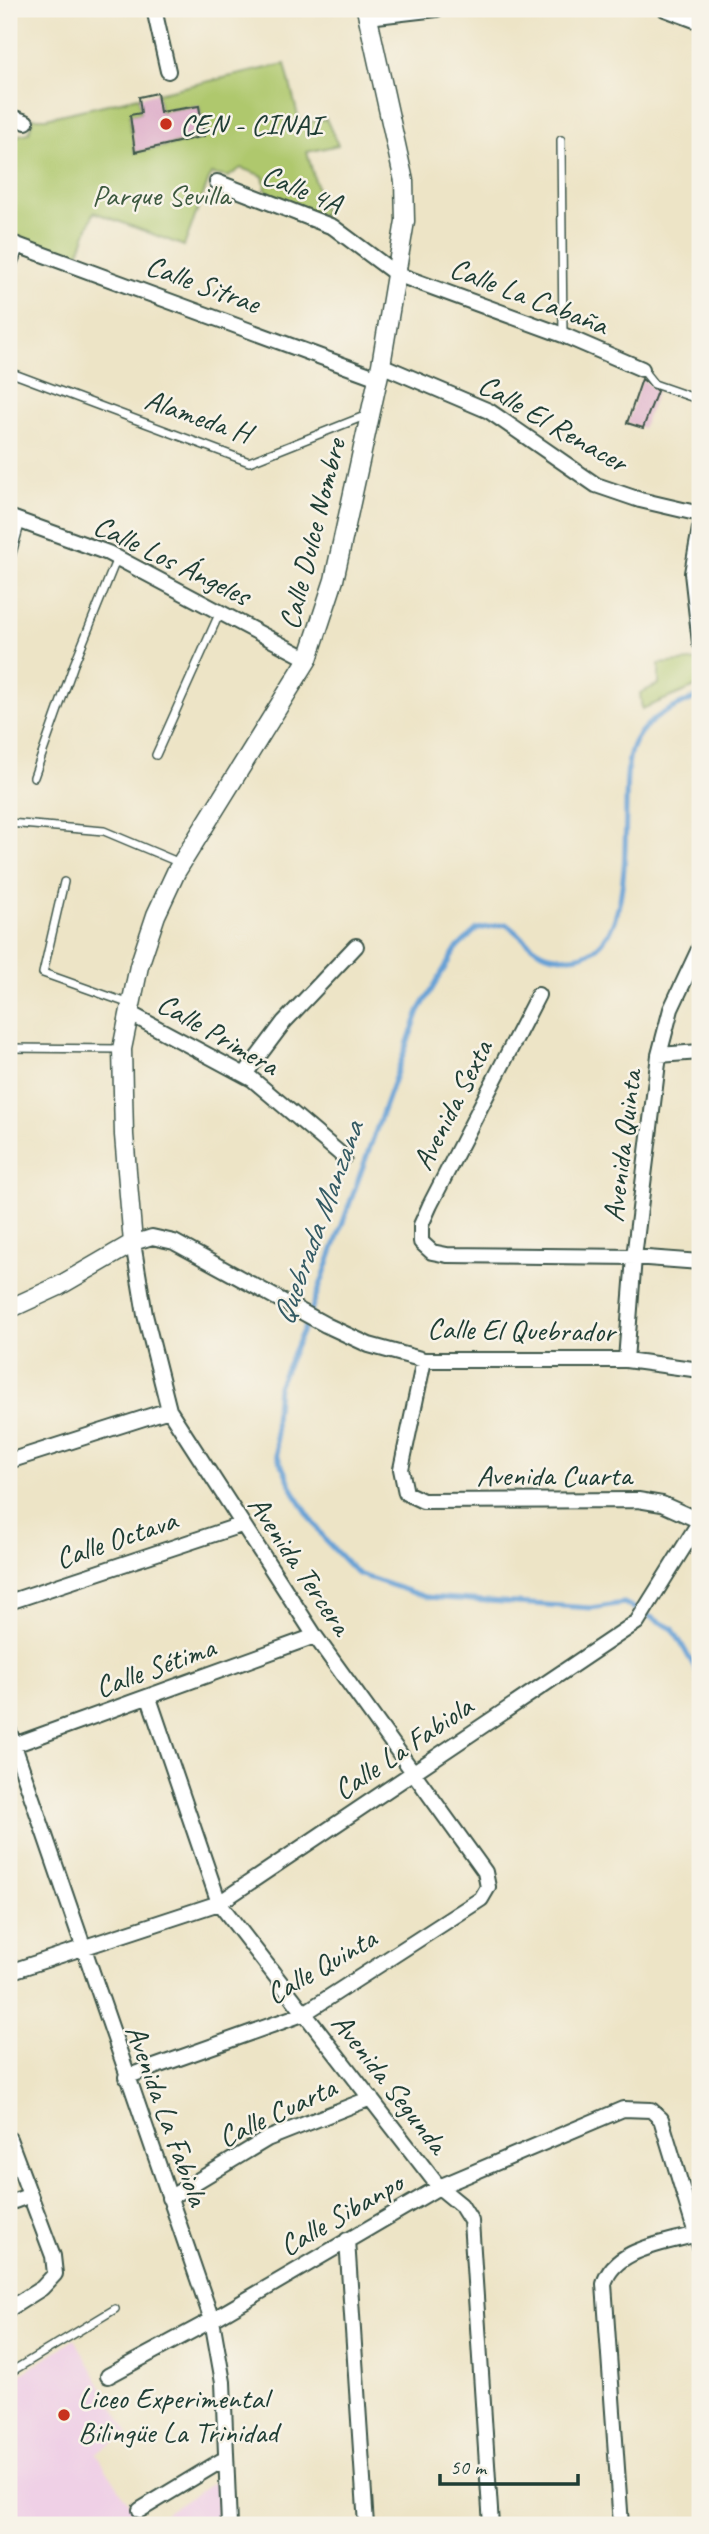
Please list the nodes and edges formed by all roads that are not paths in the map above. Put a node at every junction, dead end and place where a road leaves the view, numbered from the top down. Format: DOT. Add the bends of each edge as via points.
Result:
graph roads {
  1 [pos="154,9"];
  2 [pos="437,9"];
  3 [pos="665,9"];
  4 [pos="367,13"];
  5 [pos="700,22"];
  6 [pos="168,71"];
  7 [pos="9,116"];
  8 [pos="26,122"];
  9 [pos="561,140"];
  10 [pos="217,182"];
  11 [pos="13,243"];
  12 [pos="9,264"];
  13 [pos="396,274"];
  14 [pos="563,335"];
  15 [pos="642,369"];
  16 [pos="380,371"];
  17 [pos="9,372"];
  18 [pos="422,383"];
  19 [pos="700,400"];
  20 [pos="371,413"];
  21 [pos="700,514"];
  22 [pos="15,519"];
  23 [pos="700,528"];
  24 [pos="117,558"];
  25 [pos="9,564"];
  26 [pos="220,612"];
  27 [pos="700,643"];
  28 [pos="308,659"];
  29 [pos="156,755"];
  30 [pos="34,777"];
  31 [pos="9,823"];
  32 [pos="182,863"];
  33 [pos="64,882"];
  34 [pos="356,947"];
  35 [pos="700,947"];
  36 [pos="538,995"];
  37 [pos="130,1008"];
  38 [pos="9,1048"];
  39 [pos="122,1049"];
  40 [pos="700,1052"];
  41 [pos="659,1055"];
  42 [pos="244,1074"];
  43 [pos="344,1157"];
  44 [pos="133,1243"];
  45 [pos="634,1256"];
  46 [pos="700,1262"];
  47 [pos="9,1309"];
  48 [pos="424,1360"];
  49 [pos="626,1360"];
  50 [pos="700,1370"];
  51 [pos="169,1410"];
  52 [pos="9,1461"];
  53 [pos="700,1521"];
  54 [pos="241,1525"];
  55 [pos="9,1602"];
  56 [pos="314,1636"];
  57 [pos="149,1698"];
  58 [pos="11,1738"];
  59 [pos="411,1773"];
  60 [pos="488,1887"];
  61 [pos="219,1903"];
  62 [pos="81,1948"];
  63 [pos="9,1972"];
  64 [pos="303,2014"];
  65 [pos="126,2077"];
  66 [pos="371,2098"];
  67 [pos="9,2139"];
  68 [pos="439,2187"];
  69 [pos="28,2196"];
  70 [pos="169,2198"];
  71 [pos="9,2203"];
  72 [pos="698,2240"];
  73 [pos="347,2241"];
  74 [pos="9,2309"];
  75 [pos="115,2309"];
  76 [pos="212,2320"];
  77 [pos="9,2373"];
  78 [pos="108,2376"];
  79 [pos="226,2458"];
  80 [pos="140,2510"];
  81 [pos="229,2525"];
  82 [pos="366,2525"];
  83 [pos="491,2525"];
  84 [pos="621,2525"];
  1 -- 6 [label="street"];
  2 -- 4 [label="street"];
  3 -- 5 [label="street"];
  4 -- 13 [label="street, Calle Dulce Nombre" via="404,181 405,221"];
  7 -- 8 [label="street"];
  9 -- 14 [label="lane"];
  10 -- 13 [label="street, Calle 4A" via="333,227"];
  11 -- 12 [label="street"];
  11 -- 16 [label="street, Calle Sitrae"];
  13 -- 14 [label="street, Calle La Cabaña"];
  13 -- 16 [label="street, Calle Dulce Nombre"];
  14 -- 15 [label="street, Calle La Cabaña"];
  15 -- 19 [label="lane" via="654,384"];
  16 -- 18 [label="street, Calle Sitrae"];
  16 -- 20 [label="street, Calle Dulce Nombre"];
  17 -- 20 [label="lane, Alameda H" via="249,462"];
  18 -- 21 [label="street, Calle El Renacer" via="489,411 596,485"];
  20 -- 28 [label="street, Calle Dulce Nombre" via="334,580"];
  22 -- 24 [label="street, Calle Los Ángeles"];
  22 -- 25 [label="lane"];
  23 -- 27 [label="street" via="692,573"];
  24 -- 26 [label="street, Calle Los Ángeles"];
  24 -- 30 [label="lane"];
  26 -- 28 [label="street, Calle Los Ángeles"];
  26 -- 29 [label="lane"];
  28 -- 32 [label="street, Calle Dulce Nombre"];
  31 -- 32 [label="lane" via="104,831"];
  32 -- 37 [label="street, Calle Dulce Nombre" via="156,915"];
  33 -- 37 [label="lane" via="43,973"];
  34 -- 42 [label="street" via="284,1022"];
  35 -- 41 [label="street, Avenida Quinta" via="671,1009"];
  36 -- 45 [label="street, Avenida Sexta" via="430,1205 421,1225 421,1242 432,1252 447,1255"];
  37 -- 39 [label="street, Calle Dulce Nombre"];
  37 -- 42 [label="street, Calle Primera"];
  38 -- 39 [label="lane"];
  39 -- 44 [label="street, Calle Dulce Nombre"];
  40 -- 41 [label="street"];
  41 -- 45 [label="street, Avenida Quinta"];
  42 -- 43 [label="street, Calle Primera"];
  44 -- 47 [label="street, Calle El Quebrador"];
  44 -- 48 [label="street, Calle El Quebrador" via="152,1237 174,1242 326,1325 369,1345"];
  44 -- 51 [label="street, Avenida Tercera"];
  45 -- 46 [label="street"];
  45 -- 49 [label="street, Avenida Quinta"];
  48 -- 49 [label="street, Calle El Quebrador"];
  48 -- 53 [label="street, Avenida Cuarta" via="401,1469 406,1493 423,1501 638,1500 662,1504"];
  49 -- 50 [label="street, Calle El Quebrador"];
  51 -- 52 [label="street"];
  51 -- 54 [label="street, Avenida Tercera"];
  53 -- 59 [label="street, Calle La Fabiola" via="637,1622"];
  54 -- 55 [label="street, Calle Octava"];
  54 -- 56 [label="street, Avenida Tercera"];
  56 -- 57 [label="street, Calle Sétima"];
  56 -- 59 [label="street, Avenida Tercera"];
  57 -- 58 [label="street, Calle Sétima"];
  57 -- 61 [label="street, Avenida Segunda"];
  58 -- 62 [label="street, Avenida La Fabiola"];
  59 -- 60 [label="street, Avenida Tercera" via="485,1872"];
  59 -- 61 [label="street, Calle La Fabiola"];
  60 -- 64 [label="street, Calle Quinta" via="481,1899"];
  61 -- 62 [label="street, Calle La Fabiola"];
  61 -- 64 [label="street, Avenida Segunda"];
  62 -- 63 [label="street, Calle La Fabiola"];
  62 -- 65 [label="street, Avenida La Fabiola"];
  64 -- 65 [label="street, Calle Quinta"];
  64 -- 66 [label="street, Avenida Segunda"];
  65 -- 70 [label="street, Avenida La Fabiola"];
  66 -- 68 [label="street, Avenida Segunda"];
  66 -- 70 [label="street, Calle Cuarta" via="268,2139"];
  67 -- 69 [label="street"];
  68 -- 72 [label="street, Calle Sibanpo" via="623,2109 651,2110 662,2119"];
  68 -- 73 [label="street, Calle Sibanpo"];
  68 -- 83 [label="street, Avenida Segunda" via="461,2204 473,2234"];
  69 -- 71 [label="street"];
  69 -- 74 [label="street" via="53,2256 55,2274"];
  70 -- 76 [label="street, Avenida La Fabiola"];
  72 -- 84 [label="street" via="625,2256 608,2271 604,2284"];
  73 -- 76 [label="street, Calle Sibanpo"];
  73 -- 82 [label="street"];
  75 -- 77 [label="lane"];
  76 -- 78 [label="street, Calle Sibanpo"];
  76 -- 79 [label="street, Avenida La Fabiola" via="223,2382"];
  79 -- 80 [label="street"];
  79 -- 81 [label="street, Avenida La Fabiola"];
}
